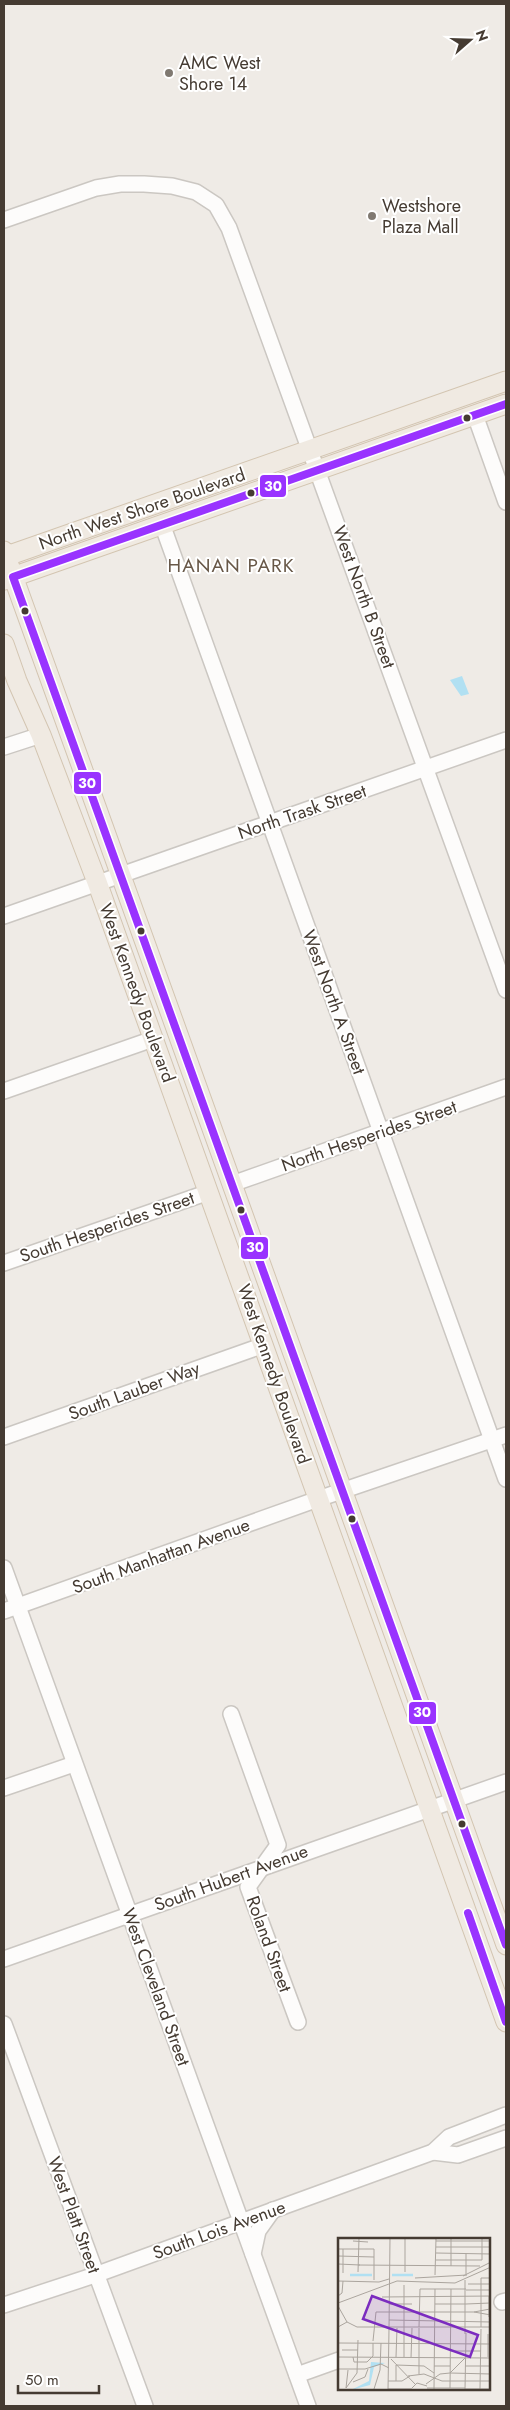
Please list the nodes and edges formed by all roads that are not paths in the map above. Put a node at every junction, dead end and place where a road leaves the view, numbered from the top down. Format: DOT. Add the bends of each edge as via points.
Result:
graph roads {
  1 [pos="4,220"];
  2 [pos="506,381"];
  3 [pos="506,404"];
  4 [pos="475,415"];
  5 [pos="310,450"];
  6 [pos="318,471"];
  7 [pos="506,502"];
  8 [pos="162,524"];
  9 [pos="4,555"];
  10 [pos="8,579"];
  11 [pos="4,644"];
  12 [pos="41,735"];
  13 [pos="506,740"];
  14 [pos="4,747"];
  15 [pos="426,768"];
  16 [pos="269,823"];
  17 [pos="120,874"];
  18 [pos="97,882"];
  19 [pos="4,916"];
  20 [pos="506,990"];
  21 [pos="154,1038"];
  22 [pos="506,1087"];
  23 [pos="4,1091"];
  24 [pos="176,1100"];
  25 [pos="381,1132"];
  26 [pos="232,1184"];
  27 [pos="210,1192"];
  28 [pos="260,1261"];
  29 [pos="4,1263"];
  30 [pos="264,1345"];
  31 [pos="4,1437"];
  32 [pos="499,1438"];
  33 [pos="506,1479"];
  34 [pos="344,1492"];
  35 [pos="318,1500"];
  36 [pos="4,1568"];
  37 [pos="11,1609"];
  38 [pos="231,1714"];
  39 [pos="74,1764"];
  40 [pos="506,1782"];
  41 [pos="4,1788"];
  42 [pos="454,1800"];
  43 [pos="429,1807"];
  44 [pos="261,1868"];
  45 [pos="129,1914"];
  46 [pos="506,1945"];
  47 [pos="4,1959"];
  48 [pos="298,2022"];
  49 [pos="506,2022"];
  50 [pos="4,2024"];
  51 [pos="506,2115"];
  52 [pos="506,2138"];
  53 [pos="433,2152"];
  54 [pos="273,2210"];
  55 [pos="241,2221"];
  56 [pos="253,2254"];
  57 [pos="96,2275"];
  58 [pos="4,2305"];
  59 [pos="338,2360"];
  60 [pos="297,2375"];
  61 [pos="145,2406"];
  62 [pos="308,2406"];
  1 -- 5 [label="street, West North B Street" via="96,188 120,184 172,186 196,192 216,206 229,228"];
  2 -- 5 [label="main road, North West Shore Boulevard"];
  3 -- 4 [label="main road, North West Shore Boulevard"];
  4 -- 6 [label="main road, North West Shore Boulevard"];
  4 -- 7 [label="street"];
  5 -- 6 [label="street, West North B Street"];
  5 -- 9 [label="main road, North West Shore Boulevard"];
  6 -- 8 [label="main road, North West Shore Boulevard"];
  6 -- 15 [label="street, West North B Street"];
  8 -- 10 [label="main road, North West Shore Boulevard"];
  8 -- 16 [label="street, West North A Street"];
  9 -- 10 [label="main road, West Kennedy Boulevard"];
  10 -- 17 [label="main road, West Kennedy Boulevard"];
  11 -- 12 [label="main road, West Kennedy Boulevard"];
  12 -- 14 [label="street"];
  12 -- 18 [label="main road, West Kennedy Boulevard"];
  13 -- 15 [label="street, North Trask Street"];
  15 -- 16 [label="street, North Trask Street"];
  15 -- 20 [label="street, West North B Street"];
  16 -- 17 [label="street, North Trask Street"];
  16 -- 25 [label="street, West North A Street"];
  17 -- 18 [label="street, North Trask Street"];
  17 -- 26 [label="main road, West Kennedy Boulevard"];
  18 -- 19 [label="street, North Trask Street"];
  18 -- 21 [label="main road, West Kennedy Boulevard"];
  21 -- 23 [label="street"];
  21 -- 24 [label="main road, West Kennedy Boulevard"];
  22 -- 25 [label="street, North Hesperides Street"];
  24 -- 26 [label="main road" via="197,1132 218,1184"];
  24 -- 27 [label="main road, West Kennedy Boulevard"];
  25 -- 26 [label="street, North Hesperides Street"];
  25 -- 32 [label="street, West North A Street"];
  26 -- 28 [label="main road, West Kennedy Boulevard"];
  27 -- 28 [label="main road" via="222,1193 243,1242"];
  27 -- 29 [label="street, South Hesperides Street"];
  27 -- 30 [label="main road, West Kennedy Boulevard"];
  28 -- 34 [label="main road, West Kennedy Boulevard"];
  30 -- 31 [label="street, South Lauber Way"];
  30 -- 35 [label="main road, West Kennedy Boulevard"];
  32 -- 33 [label="street, West North A Street"];
  32 -- 34 [label="street, South Manhattan Avenue"];
  34 -- 35 [label="street, South Manhattan Avenue"];
  34 -- 42 [label="main road, West Kennedy Boulevard"];
  35 -- 37 [label="street, South Manhattan Avenue"];
  35 -- 43 [label="main road, West Kennedy Boulevard"];
  36 -- 37 [label="street, West Cleveland Street"];
  37 -- 39 [label="street, West Cleveland Street"];
  38 -- 44 [label="street" via="278,1845"];
  39 -- 41 [label="street"];
  39 -- 45 [label="street, West Cleveland Street"];
  40 -- 42 [label="street, South Hubert Avenue"];
  42 -- 43 [label="street, South Hubert Avenue"];
  42 -- 46 [label="main road, West Kennedy Boulevard"];
  43 -- 44 [label="street, South Hubert Avenue"];
  43 -- 49 [label="main road, West Kennedy Boulevard"];
  44 -- 45 [label="street, South Hubert Avenue"];
  44 -- 48 [label="street, Roland Street" via="248,1887"];
  45 -- 47 [label="street, South Hubert Avenue"];
  45 -- 55 [label="street, West Cleveland Street"];
  50 -- 57 [label="street, West Platt Street"];
  51 -- 53 [label="street, South Lois Avenue" via="449,2137"];
  52 -- 53 [label="street, South Lois Avenue" via="458,2155"];
  53 -- 54 [label="street, South Lois Avenue"];
  54 -- 55 [label="street, South Lois Avenue"];
  54 -- 56 [label="street" via="258,2232"];
  55 -- 56 [label="street, West Cleveland Street"];
  55 -- 57 [label="street, South Lois Avenue"];
  56 -- 60 [label="street, West Cleveland Street"];
  57 -- 58 [label="street, South Lois Avenue"];
  57 -- 61 [label="street, West Platt Street"];
  59 -- 60 [label="street"];
  60 -- 62 [label="street, West Cleveland Street"];
}
